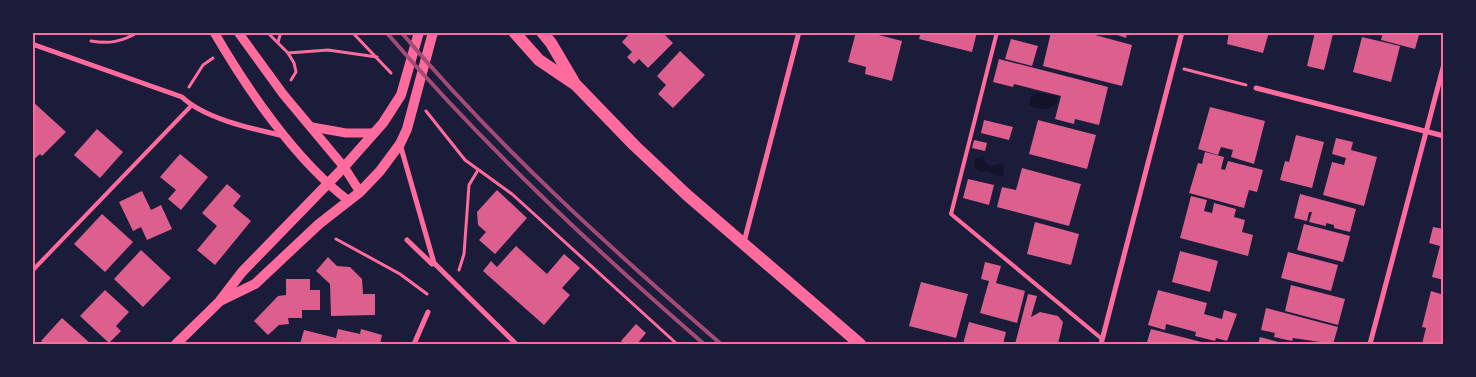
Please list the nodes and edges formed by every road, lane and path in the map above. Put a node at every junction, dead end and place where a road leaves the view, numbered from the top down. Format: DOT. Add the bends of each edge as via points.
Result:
graph roads {
  1 [pos="138,32"];
  2 [pos="214,32"];
  3 [pos="238,32"];
  4 [pos="267,32"];
  5 [pos="281,32"];
  6 [pos="352,32"];
  7 [pos="419,32"];
  8 [pos="433,32"];
  9 [pos="514,32"];
  10 [pos="542,32"];
  11 [pos="799,32"];
  12 [pos="997,32"];
  13 [pos="1182,32"];
  14 [pos="91,41"];
  15 [pos="278,42"];
  16 [pos="32,44"];
  17 [pos="288,53"];
  18 [pos="218,54"];
  19 [pos="378,57"];
  20 [pos="1444,64"];
  21 [pos="384,65"];
  22 [pos="1173,66"];
  23 [pos="291,80"];
  24 [pos="576,85"];
  25 [pos="1256,88"];
  26 [pos="187,89"];
  27 [pos="191,106"];
  28 [pos="433,117"];
  29 [pos="312,127"];
  30 [pos="1426,131"];
  31 [pos="374,133"];
  32 [pos="1444,136"];
  33 [pos="287,137"];
  34 [pos="400,144"];
  35 [pos="344,166"];
  36 [pos="478,170"];
  37 [pos="326,184"];
  38 [pos="360,192"];
  39 [pos="349,201"];
  40 [pos="336,239"];
  41 [pos="407,240"];
  42 [pos="744,245"];
  43 [pos="32,271"];
  44 [pos="440,272"];
  45 [pos="454,286"];
  46 [pos="427,294"];
  47 [pos="219,302"];
  48 [pos="428,312"];
  49 [pos="1102,342"];
  50 [pos="176,344"];
  51 [pos="414,344"];
  52 [pos="516,344"];
  53 [pos="677,344"];
  54 [pos="860,344"];
  55 [pos="1370,344"];
  1 -- 14 [label="path" via="113,42"];
  2 -- 33 [label="street" via="236,70"];
  3 -- 29 [label="street" via="283,94"];
  4 -- 15 [label="path"];
  5 -- 15 [label="path"];
  6 -- 19 [label="path"];
  7 -- 31 [label="main road" via="401,95"];
  8 -- 34 [label="main road"];
  9 -- 24 [label="main road" via="539,60"];
  10 -- 24 [label="main road"];
  11 -- 42 [label="street"];
  12 -- 49 [label="lane" via="951,214"];
  13 -- 22 [label="street"];
  15 -- 17 [label="path"];
  16 -- 27 [label="street" via="182,97"];
  17 -- 19 [label="path" via="328,50"];
  17 -- 23 [label="path" via="296,72"];
  18 -- 26 [label="path" via="203,65"];
  19 -- 21 [label="path"];
  20 -- 30 [label="street"];
  22 -- 25 [label="path"];
  22 -- 49 [label="street"];
  24 -- 42 [label="main road" via="634,146"];
  25 -- 30 [label="street"];
  27 -- 33 [label="street"];
  27 -- 43 [label="lane"];
  28 -- 36 [label="path" via="459,154"];
  29 -- 31 [label="street" via="346,133"];
  29 -- 35 [label="street"];
  30 -- 32 [label="street"];
  30 -- 55 [label="street"];
  31 -- 35 [label="main road"];
  33 -- 37 [label="street"];
  34 -- 38 [label="main road"];
  34 -- 44 [label="street" via="430,255"];
  35 -- 37 [label="main road"];
  35 -- 38 [label="street"];
  36 -- 45 [label="path" via="469,185 464,254"];
  36 -- 53 [label="path" via="512,194"];
  37 -- 39 [label="street"];
  37 -- 47 [label="main road" via="242,272"];
  38 -- 39 [label="main road"];
  39 -- 47 [label="main road" via="254,284"];
  40 -- 46 [label="path" via="400,274"];
  41 -- 44 [label="street"];
  42 -- 54 [label="main road"];
  44 -- 45 [label="street"];
  45 -- 52 [label="street"];
  47 -- 50 [label="main road"];
  48 -- 51 [label="street"];
}
